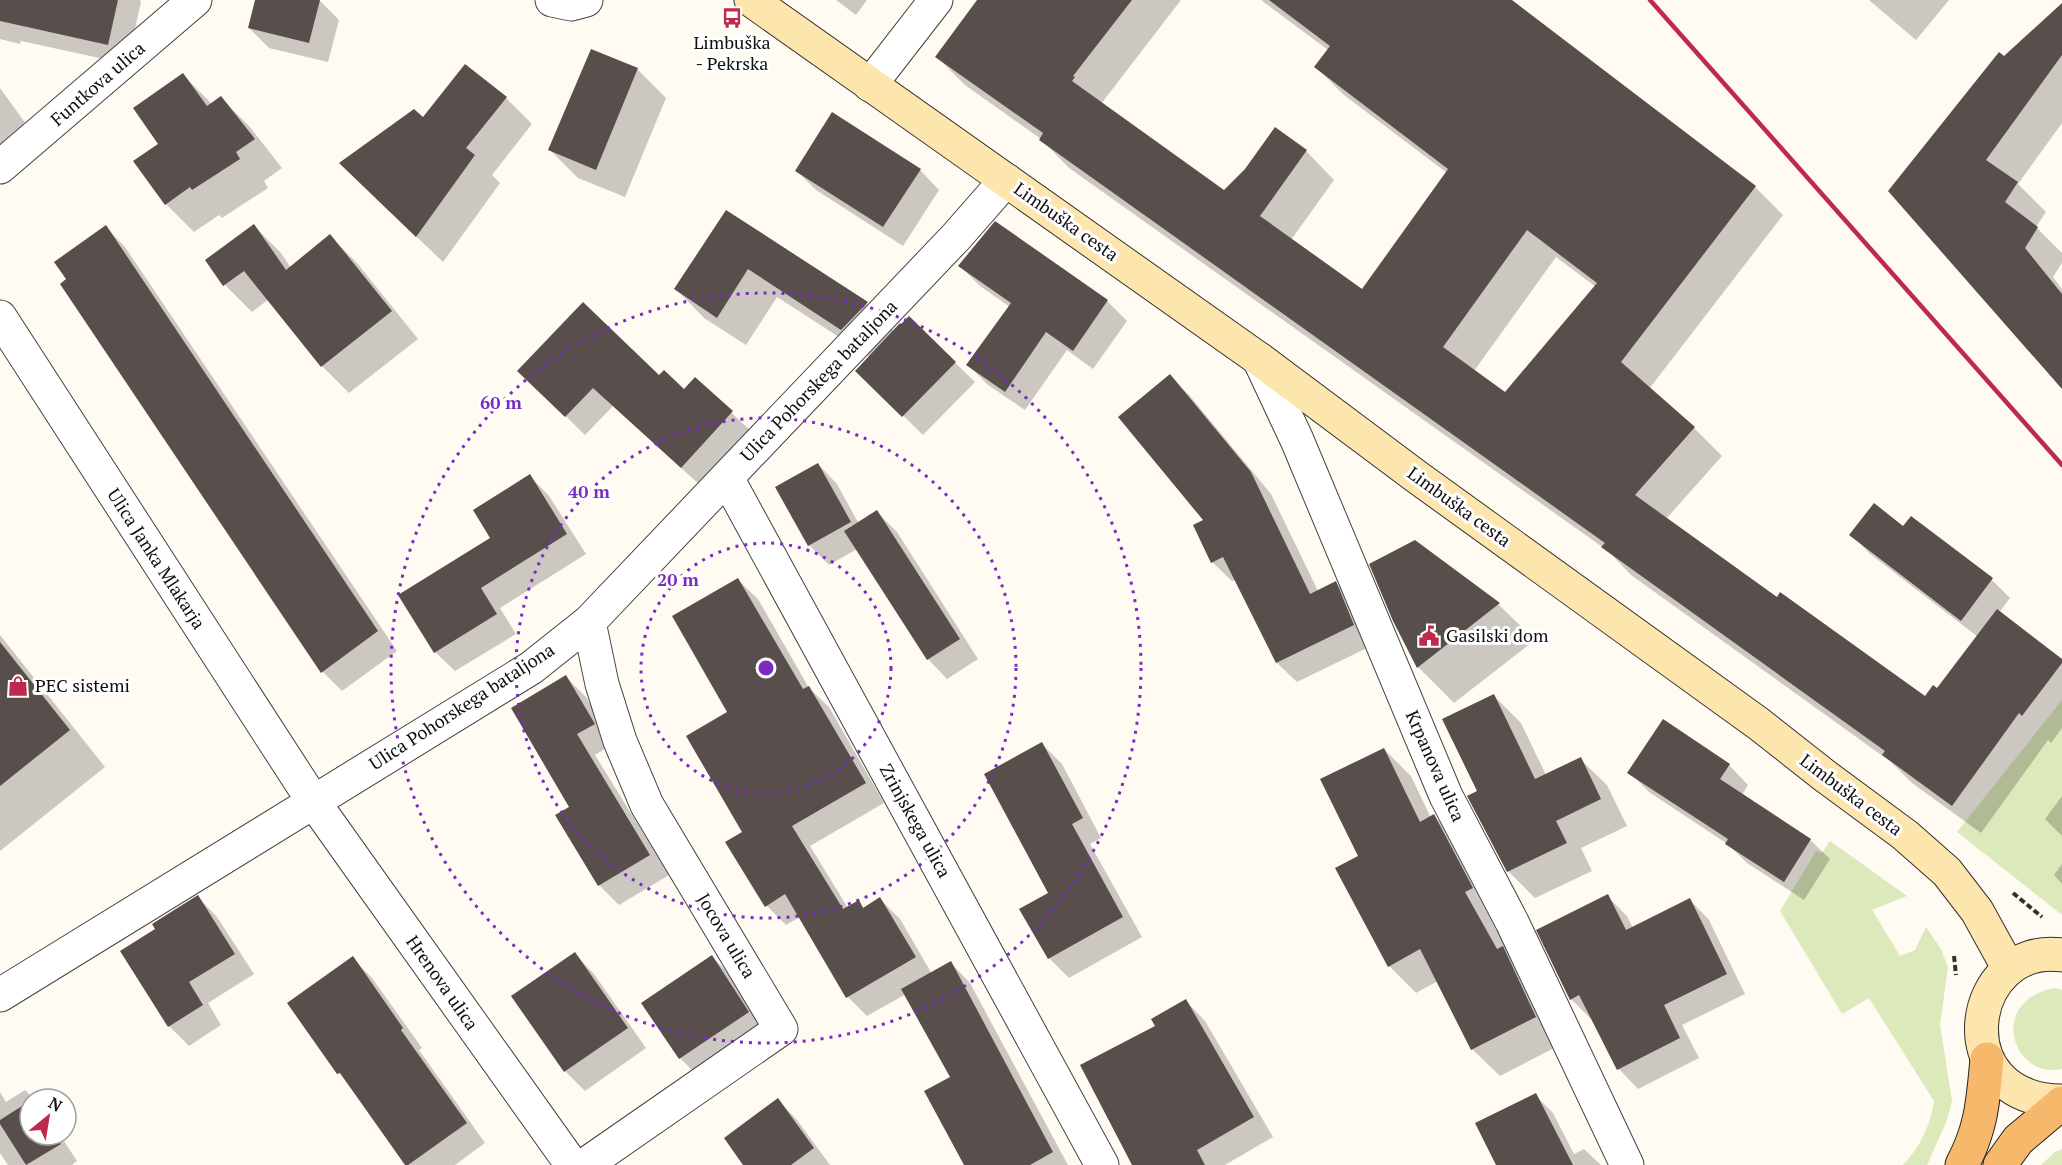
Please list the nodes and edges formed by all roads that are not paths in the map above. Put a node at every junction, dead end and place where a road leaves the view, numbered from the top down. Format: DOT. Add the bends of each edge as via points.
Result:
graph roads {
  1 [pos="195,0"];
  2 [pos="552,0"];
  3 [pos="586,0"];
  4 [pos="751,0"];
  5 [pos="936,0"];
  6 [pos="870,85"];
  7 [pos="0,167"];
  8 [pos="1006,180"];
  9 [pos="0,316"];
  10 [pos="1259,359"];
  11 [pos="727,478"];
  12 [pos="589,622"];
  13 [pos="313,801"];
  14 [pos="2062,955"];
  15 [pos="2009,969"];
  16 [pos="0,995"];
  17 [pos="1988,1059"];
  18 [pos="2062,1102"];
  19 [pos="572,1165"];
  20 [pos="585,1165"];
  21 [pos="1102,1165"];
  22 [pos="1627,1165"];
  23 [pos="1962,1165"];
  24 [pos="2000,1165"];
  1 -- 7 [label="street, Funtkova ulica"];
  2 -- 3 [label="street" via="571,4"];
  4 -- 6 [label="main road, Limbuška cesta"];
  5 -- 6 [label="street"];
  6 -- 8 [label="main road, Limbuška cesta"];
  8 -- 10 [label="main road, Limbuška cesta"];
  8 -- 11 [label="street, Ulica Pohorskega bataljona"];
  9 -- 13 [label="street, Ulica Janka Mlakarja"];
  10 -- 15 [label="main road, Limbuška cesta" via="1759,723 1905,835 1947,872 1977,911"];
  10 -- 22 [label="street, Krpanova ulica" via="1297,440 1446,796 1512,922"];
  11 -- 12 [label="street, Ulica Pohorskega bataljona"];
  11 -- 21 [label="street, Zrinjskega ulica"];
  12 -- 13 [label="street, Ulica Pohorskega bataljona" via="531,668"];
  12 -- 20 [label="street, Jocova ulica" via="616,729 647,805 781,1029"];
  13 -- 16 [label="street, Ulica Pohorskega bataljona"];
  13 -- 19 [label="street, Hrenova ulica"];
  14 -- 15 [label="main road" via="2040,956"];
  15 -- 17 [label="main road" via="1992,988 1982,1010 1981,1035"];
  17 -- 18 [label="main road" via="2001,1079 2022,1094"];
  17 -- 23 [label="main road" via="1979,1125"];
  18 -- 24 [label="main road" via="2018,1140"];
}
